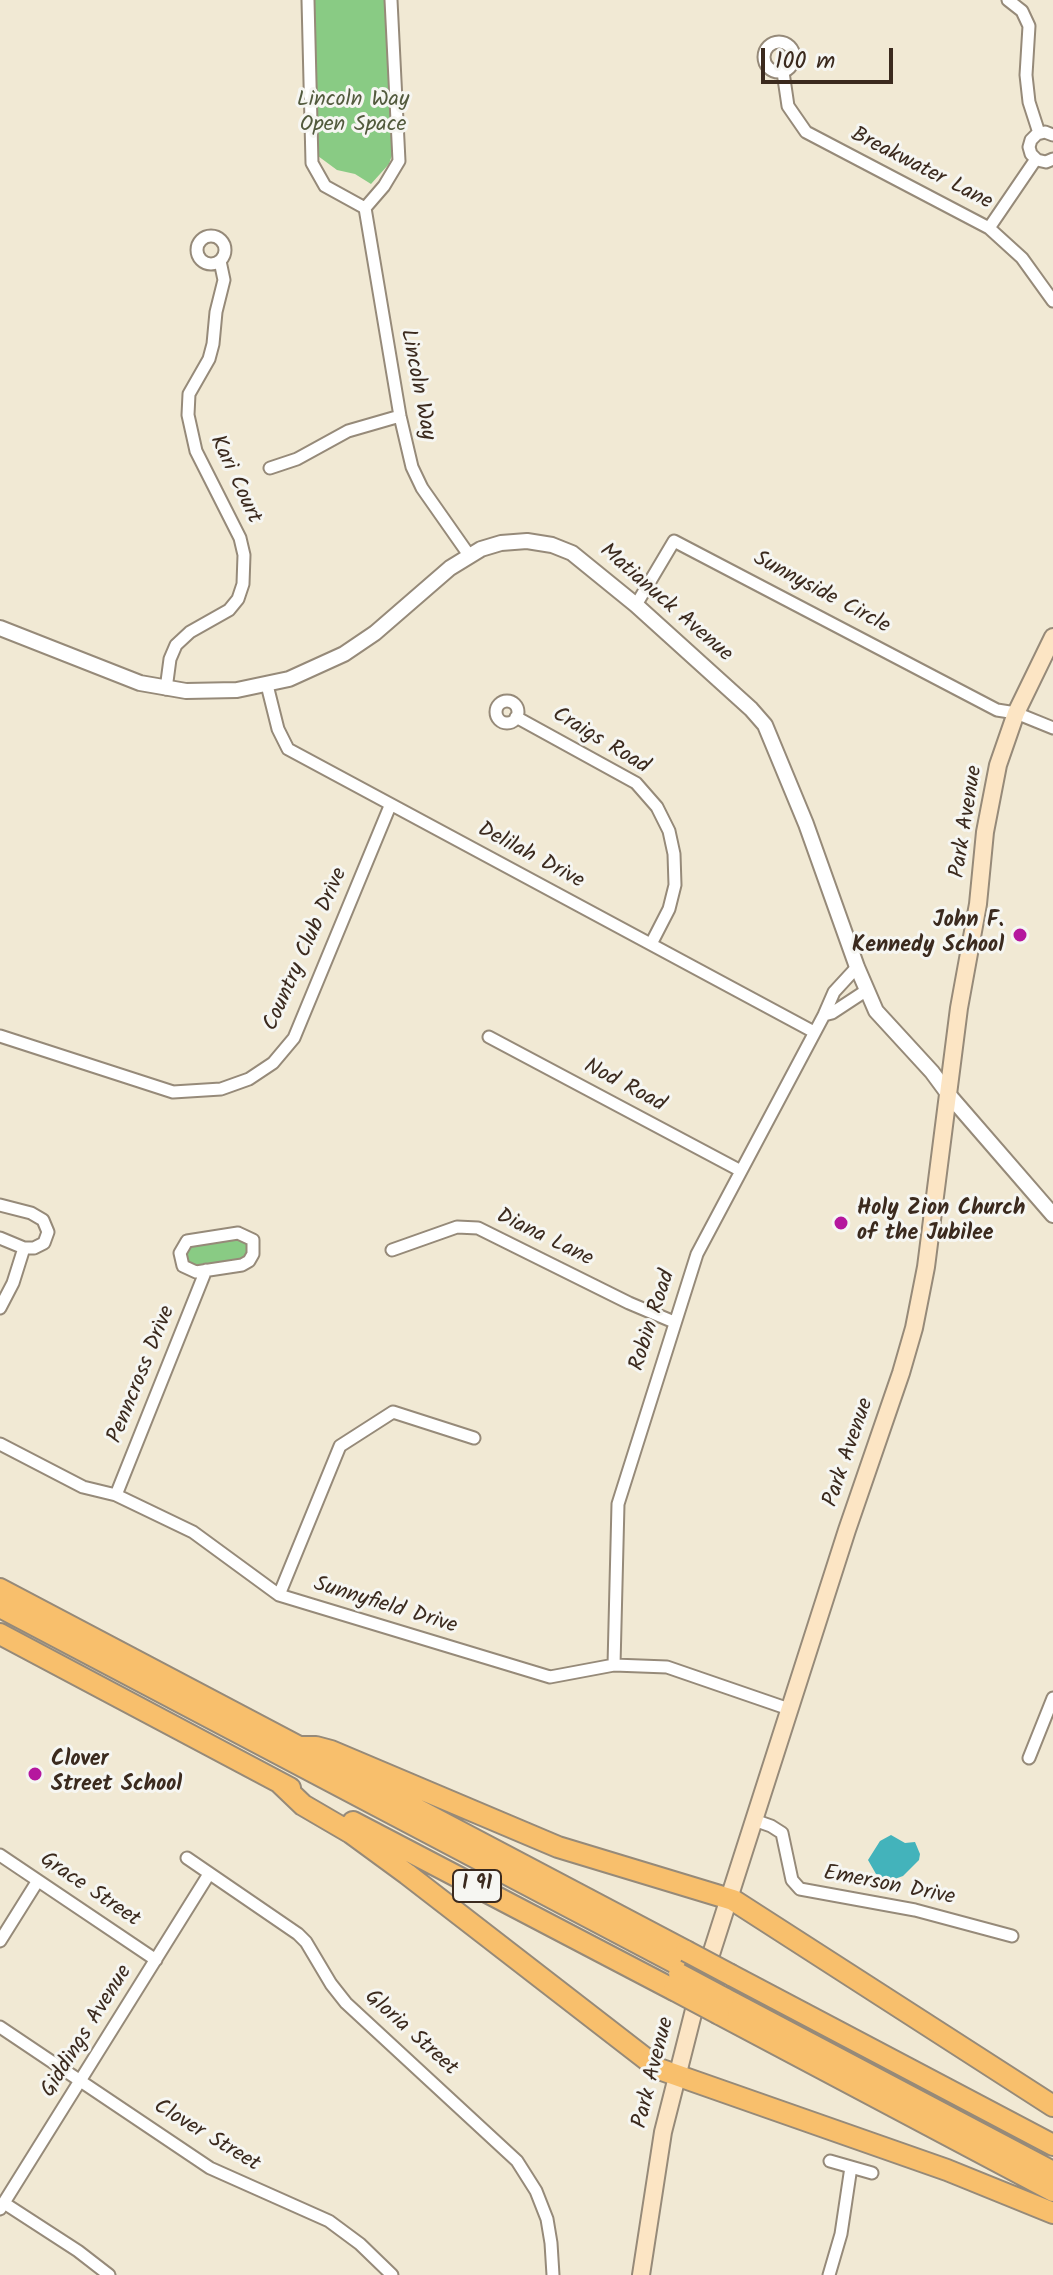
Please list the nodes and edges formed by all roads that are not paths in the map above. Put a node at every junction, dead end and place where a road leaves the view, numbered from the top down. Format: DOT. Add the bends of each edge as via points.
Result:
graph roads {
  1 [pos="308,0"];
  2 [pos="391,0"];
  3 [pos="1008,0"];
  4 [pos="783,72"];
  5 [pos="1039,133"];
  6 [pos="1053,135"];
  7 [pos="1036,159"];
  8 [pos="1053,159"];
  9 [pos="365,208"];
  10 [pos="989,228"];
  11 [pos="220,261"];
  12 [pos="1053,301"];
  13 [pos="400,416"];
  14 [pos="270,468"];
  15 [pos="469,555"];
  16 [pos="636,605"];
  17 [pos="0,628"];
  18 [pos="1053,637"];
  19 [pos="267,685"];
  20 [pos="166,689"];
  21 [pos="1016,713"];
  22 [pos="516,717"];
  23 [pos="1053,728"];
  24 [pos="390,806"];
  25 [pos="651,944"];
  26 [pos="857,967"];
  27 [pos="867,990"];
  28 [pos="824,1015"];
  29 [pos="814,1032"];
  30 [pos="0,1036"];
  31 [pos="489,1037"];
  32 [pos="949,1095"];
  33 [pos="741,1171"];
  34 [pos="0,1205"];
  35 [pos="1053,1215"];
  36 [pos="0,1238"];
  37 [pos="24,1248"];
  38 [pos="392,1250"];
  39 [pos="206,1270"];
  40 [pos="0,1308"];
  41 [pos="674,1322"];
  42 [pos="474,1438"];
  43 [pos="0,1444"];
  44 [pos="116,1495"];
  45 [pos="0,1589"];
  46 [pos="279,1595"];
  47 [pos="0,1607"];
  48 [pos="0,1616"];
  49 [pos="0,1634"];
  50 [pos="614,1665"];
  51 [pos="1053,1698"];
  52 [pos="789,1709"];
  53 [pos="298,1747"];
  54 [pos="1029,1758"];
  55 [pos="280,1783"];
  56 [pos="754,1820"];
  57 [pos="0,1855"];
  58 [pos="187,1858"];
  59 [pos="209,1874"];
  60 [pos="37,1882"];
  61 [pos="729,1898"];
  62 [pos="1012,1936"];
  63 [pos="0,1941"];
  64 [pos="156,1960"];
  65 [pos="680,1970"];
  66 [pos="725,1994"];
  67 [pos="0,2027"];
  68 [pos="675,2077"];
  69 [pos="81,2081"];
  70 [pos="1053,2106"];
  71 [pos="1053,2145"];
  72 [pos="830,2161"];
  73 [pos="1053,2163"];
  74 [pos="851,2167"];
  75 [pos="1053,2172"];
  76 [pos="872,2173"];
  77 [pos="1053,2191"];
  78 [pos="2,2206"];
  79 [pos="1053,2213"];
  80 [pos="109,2275"];
  81 [pos="392,2275"];
  82 [pos="553,2275"];
  83 [pos="641,2275"];
  84 [pos="829,2275"];
  1 -- 9 [label="street" via="312,163 329,190"];
  2 -- 9 [label="street" via="399,161"];
  3 -- 5 [label="street" via="1029,26 1026,75"];
  4 -- 10 [label="street, Breakwater Lane" via="788,106 806,132"];
  5 -- 6 [label="street"];
  5 -- 7 [label="street" via="1029,146"];
  7 -- 8 [label="street"];
  7 -- 10 [label="street"];
  9 -- 13 [label="street, Lincoln Way"];
  10 -- 12 [label="street, Breakwater Lane" via="1022,258"];
  11 -- 20 [label="street, Kari Court" via="224,280 213,344 189,394 188,415 196,451 240,538 243,584 229,610 176,645"];
  13 -- 14 [label="street" via="356,428"];
  13 -- 15 [label="street, Lincoln Way" via="417,478"];
  15 -- 16 [label="street, Matianuck Avenue" via="507,542 552,545 581,559"];
  15 -- 19 [label="street, Matianuck Avenue" via="355,647 310,671"];
  16 -- 21 [label="street, Sunnyside Circle" via="674,541 997,710"];
  16 -- 26 [label="street, Matianuck Avenue" via="765,725"];
  17 -- 20 [label="street, Matianuck Avenue" via="119,677"];
  18 -- 21 [label="main road, Park Avenue"];
  19 -- 20 [label="street, Matianuck Avenue" via="212,692"];
  19 -- 24 [label="street, Delilah Drive" via="288,749"];
  21 -- 23 [label="street"];
  21 -- 32 [label="main road, Park Avenue" via="998,765 985,832"];
  22 -- 25 [label="street, Craigs Road" via="636,783 657,807 669,831 675,885"];
  24 -- 25 [label="street, Delilah Drive"];
  24 -- 30 [label="street, Country Club Drive" via="294,1038 273,1063 249,1079 221,1089 173,1092"];
  25 -- 29 [label="street, Delilah Drive"];
  26 -- 27 [label="street, Matianuck Avenue"];
  26 -- 28 [label="street, Robin Road" via="834,992"];
  27 -- 28 [label="street"];
  27 -- 32 [label="street, Matianuck Avenue" via="876,1011"];
  28 -- 29 [label="street, Robin Road"];
  29 -- 33 [label="street, Robin Road"];
  31 -- 33 [label="street, Nod Road"];
  32 -- 35 [label="street, Matianuck Avenue"];
  32 -- 52 [label="main road, Park Avenue" via="914,1328"];
  33 -- 41 [label="street, Robin Road" via="697,1254"];
  34 -- 37 [label="street" via="31,1213 47,1226 44,1243"];
  36 -- 37 [label="street"];
  37 -- 40 [label="street"];
  38 -- 41 [label="street, Diana Lane" via="457,1227 478,1228"];
  39 -- 39 [label="street" via="249,1261 253,1240 238,1233 187,1241 180,1253 183,1266"];
  39 -- 44 [label="street, Penncross Drive"];
  41 -- 50 [label="street, Robin Road" via="618,1504"];
  42 -- 46 [label="street" via="393,1412 340,1446"];
  43 -- 44 [label="street, Sunnyfield Drive" via="83,1487"];
  44 -- 46 [label="street, Sunnyfield Drive" via="193,1532"];
  45 -- 53 [label="highway, I 91"];
  46 -- 50 [label="street, Sunnyfield Drive" via="550,1677"];
  47 -- 65 [label="highway"];
  48 -- 65 [label="highway"];
  49 -- 55 [label="highway, I 91"];
  50 -- 52 [label="street, Sunnyfield Drive" via="667,1667"];
  51 -- 54 [label="street"];
  52 -- 56 [label="main road, Park Avenue"];
  53 -- 61 [label="highway" via="331,1751 558,1847"];
  53 -- 65 [label="highway, I 91"];
  55 -- 65 [label="highway, I 91"];
  55 -- 68 [label="highway"];
  56 -- 61 [label="main road, Park Avenue"];
  56 -- 62 [label="street, Emerson Drive" via="782,1833 792,1880 800,1889 915,1910"];
  57 -- 60 [label="street, Grace Street"];
  58 -- 59 [label="street, Gloria Street"];
  59 -- 64 [label="street, Giddings Avenue"];
  59 -- 82 [label="street, Gloria Street" via="298,1934 346,2003 517,2161 547,2219"];
  60 -- 63 [label="street"];
  60 -- 64 [label="street, Grace Street"];
  61 -- 68 [label="main road, Park Avenue"];
  61 -- 70 [label="highway"];
  64 -- 69 [label="street, Giddings Avenue"];
  65 -- 66 [label="highway, I 91, bridge"];
  65 -- 66 [label="highway, I 91, bridge"];
  66 -- 71 [label="highway, I 91"];
  66 -- 73 [label="highway"];
  66 -- 75 [label="highway"];
  66 -- 77 [label="highway, I 91"];
  67 -- 69 [label="street, Clover Street"];
  68 -- 79 [label="highway" via="947,2170"];
  68 -- 83 [label="main road, Park Avenue"];
  69 -- 78 [label="street, Giddings Avenue"];
  69 -- 81 [label="street, Clover Street" via="210,2168 329,2221"];
  72 -- 74 [label="street"];
  74 -- 76 [label="street"];
  74 -- 84 [label="street"];
  78 -- 80 [label="street"];
}
